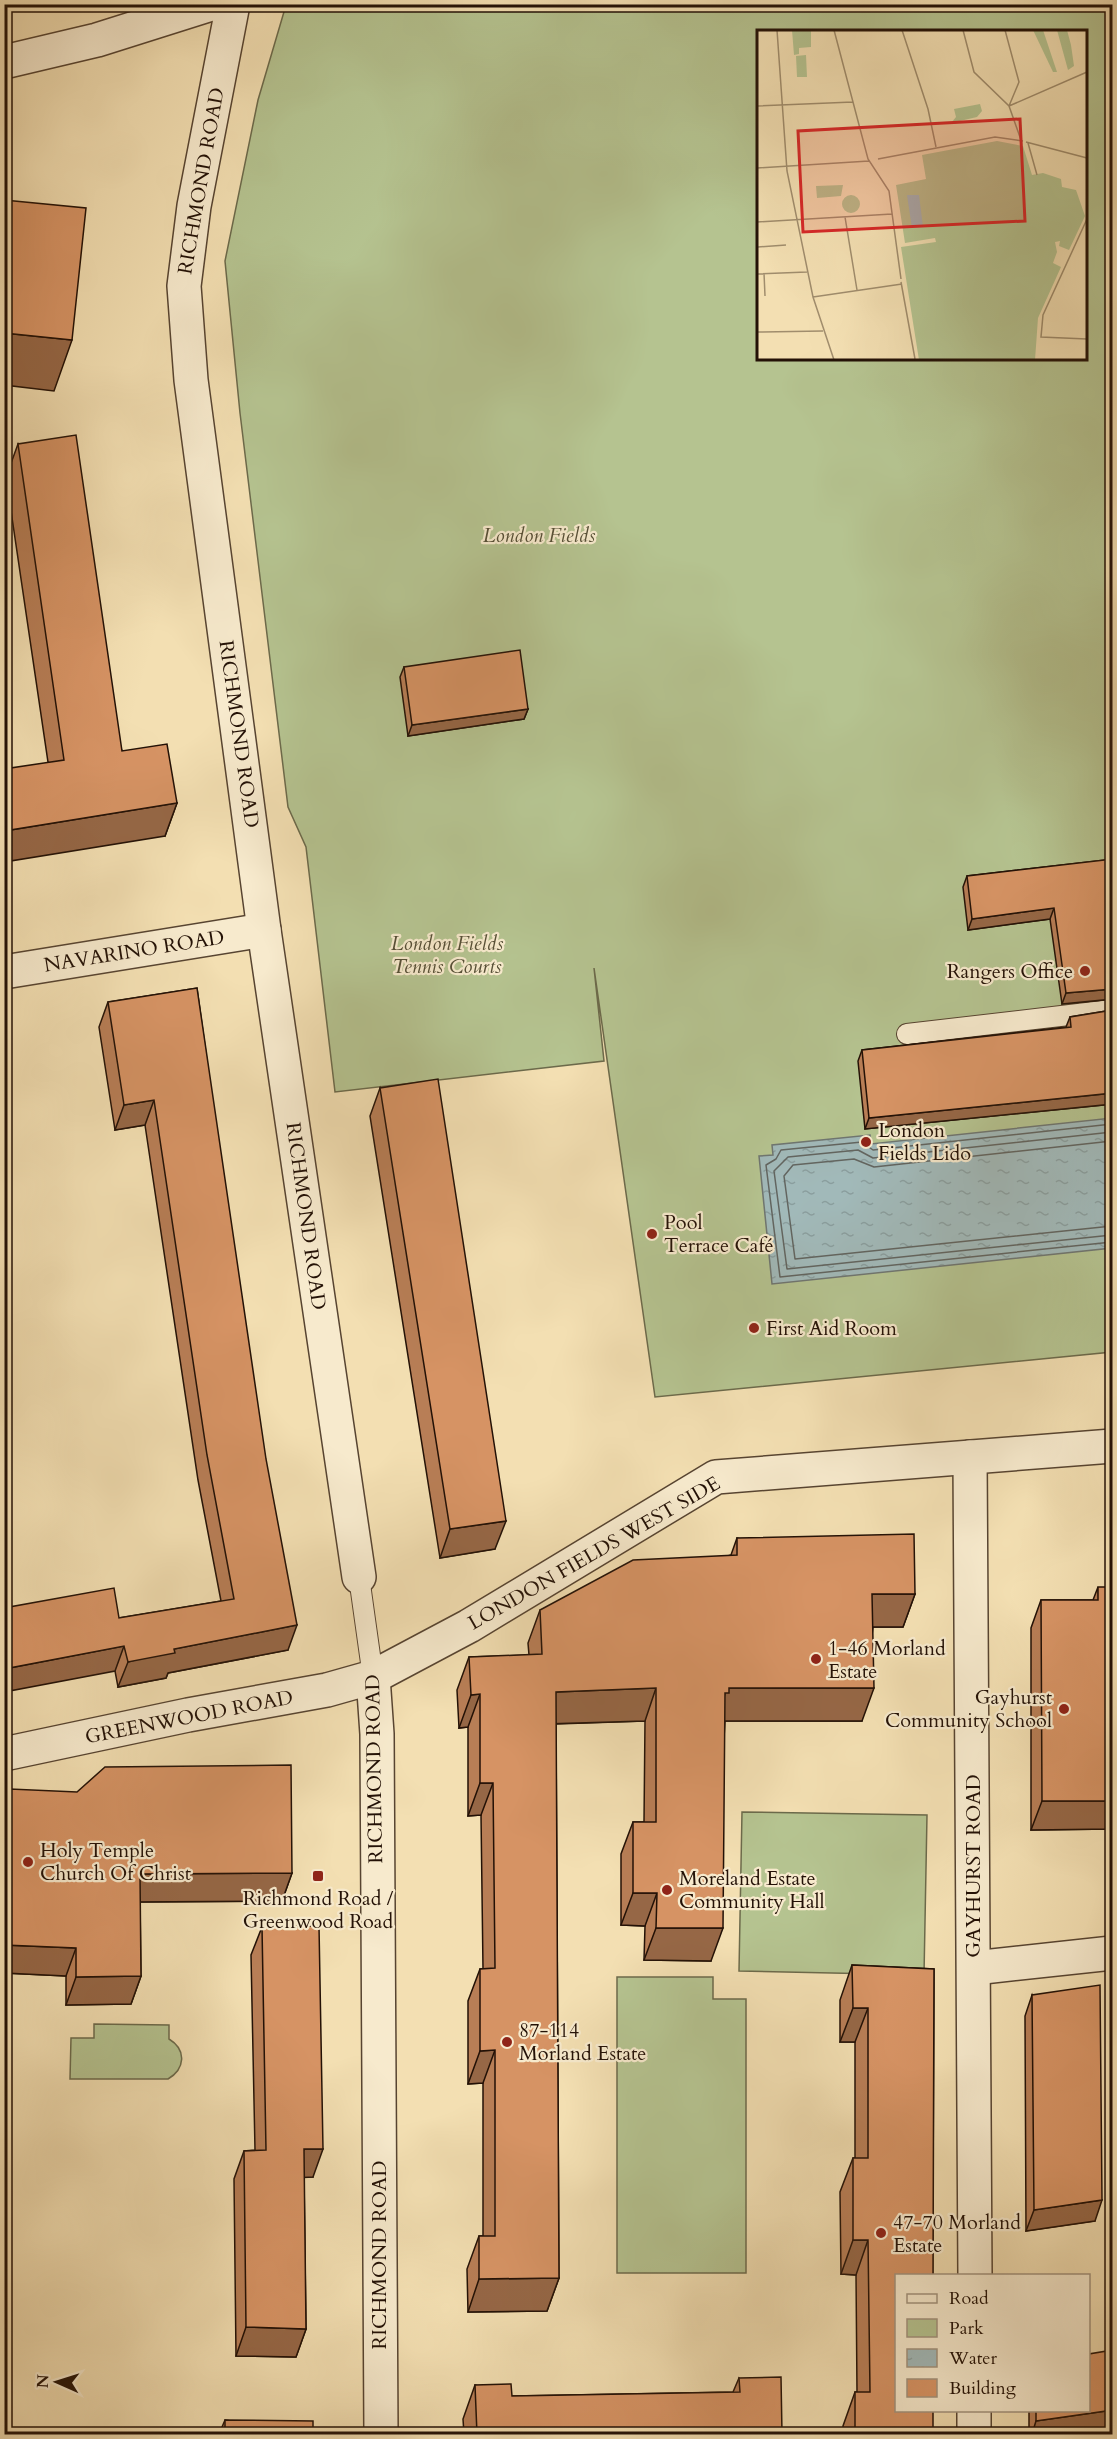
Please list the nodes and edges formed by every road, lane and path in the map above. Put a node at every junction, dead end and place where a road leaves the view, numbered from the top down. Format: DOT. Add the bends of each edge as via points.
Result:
graph roads {
  1 [pos="211,4"];
  2 [pos="233,4"];
  3 [pos="4,62"];
  4 [pos="264,930"];
  5 [pos="4,972"];
  6 [pos="1113,1010"];
  7 [pos="907,1034"];
  8 [pos="1113,1446"];
  9 [pos="970,1457"];
  10 [pos="359,1577"];
  11 [pos="373,1677"];
  12 [pos="4,1754"];
  13 [pos="1113,1953"];
  14 [pos="974,1968"];
  15 [pos="975,2274"];
  16 [pos="974,2412"];
  17 [pos="381,2434"];
  18 [pos="974,2434"];
  1 -- 3 [label="street" via="97,40"];
  2 -- 4 [label="street, RICHMOND ROAD" via="194,206 184,286 191,380"];
  4 -- 5 [label="street, NAVARINO ROAD"];
  4 -- 10 [label="street, RICHMOND ROAD"];
  6 -- 7 [label="lane"];
  8 -- 9 [label="street, LONDON FIELDS WEST SIDE"];
  9 -- 11 [label="street, LONDON FIELDS WEST SIDE" via="716,1477 469,1626"];
  9 -- 14 [label="street, GAYHURST ROAD"];
  10 -- 11 [label="lane, RICHMOND ROAD"];
  11 -- 12 [label="street, GREENWOOD ROAD" via="327,1690"];
  11 -- 17 [label="street, RICHMOND ROAD" via="377,1746"];
  13 -- 14 [label="street"];
  14 -- 15 [label="street, GAYHURST ROAD"];
  16 -- 18 [label="street"];
}
